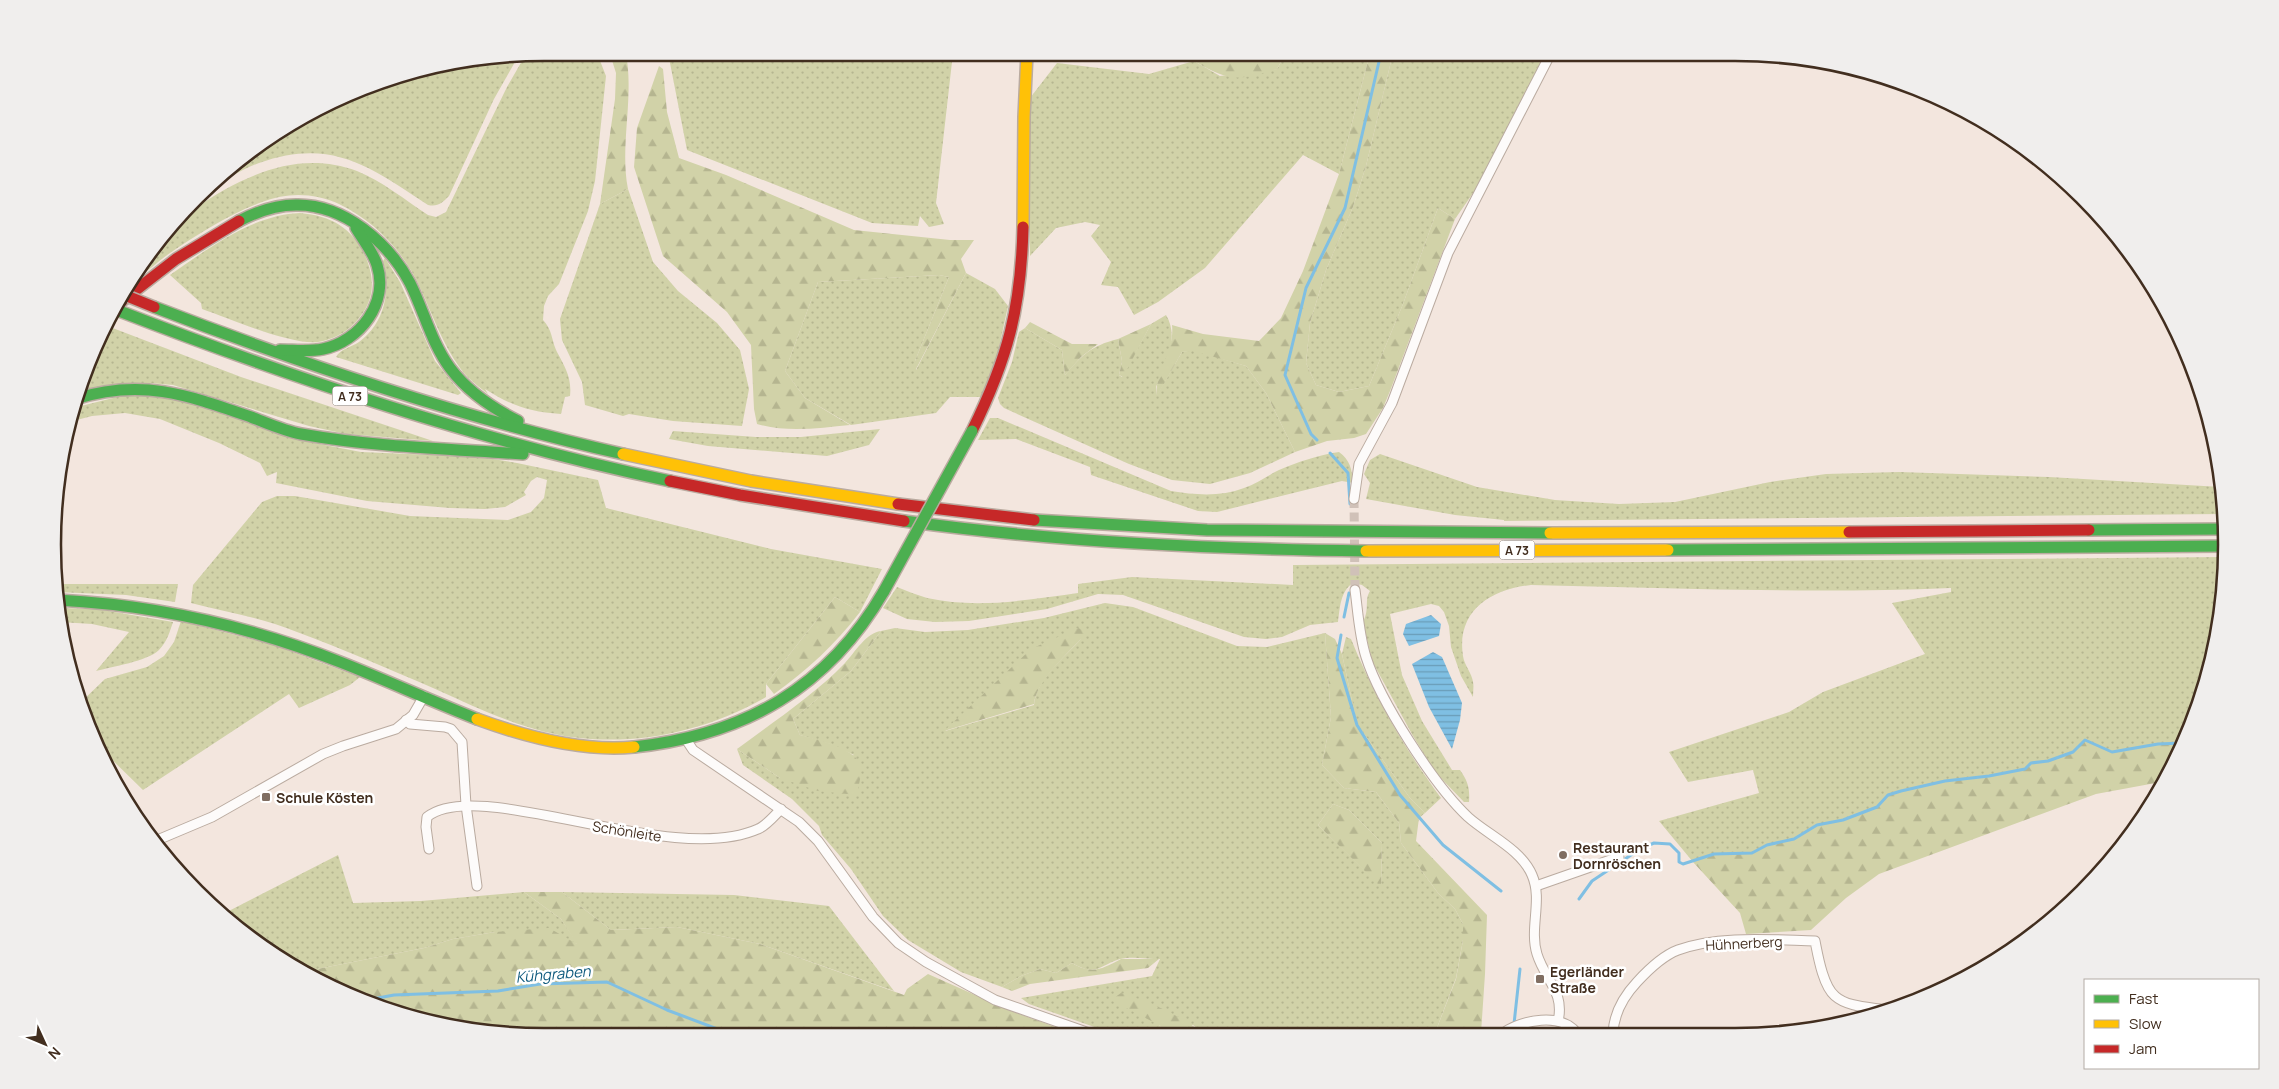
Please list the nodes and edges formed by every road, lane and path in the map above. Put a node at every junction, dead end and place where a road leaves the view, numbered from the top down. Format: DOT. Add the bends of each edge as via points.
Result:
graph roads {
  1 [pos="1027,61"];
  2 [pos="1546,61"];
  3 [pos="352,222"];
  4 [pos="131,295"];
  5 [pos="130,297"];
  6 [pos="122,311"];
  7 [pos="269,350"];
  8 [pos="85,396"];
  9 [pos="556,439"];
  10 [pos="558,457"];
  11 [pos="1354,499"];
  12 [pos="2218,529"];
  13 [pos="2218,546"];
  14 [pos="1355,590"];
  15 [pos="64,601"];
  16 [pos="424,696"];
  17 [pos="409,718"];
  18 [pos="687,741"];
  19 [pos="466,805"];
  20 [pos="781,810"];
  21 [pos="161,839"];
  22 [pos="430,849"];
  23 [pos="1619,856"];
  24 [pos="477,886"];
  25 [pos="1536,886"];
  26 [pos="1871,1008"];
  27 [pos="1558,1020"];
  28 [pos="1075,1028"];
  29 [pos="1514,1028"];
  30 [pos="1571,1028"];
  31 [pos="1614,1028"];
  1 -- 18 [label="main road, bridge" via="1023,224 1016,312 1003,361 972,431 858,632 806,684 750,720"];
  2 -- 11 [label="street" via="1448,253 1392,403 1360,464"];
  3 -- 4 [label="main road" via="310,205 266,210 221,231"];
  3 -- 7 [label="main road" via="372,254 380,279 377,304 371,316 361,329 336,345 322,349"];
  3 -- 9 [label="main road" via="378,241 397,262 410,282 440,355 470,392"];
  5 -- 7 [label="main road, A 73, bridge"];
  6 -- 10 [label="main road, A 73" via="221,351 339,392"];
  7 -- 9 [label="main road, A 73" via="444,407"];
  8 -- 10 [label="main road" via="100,391 146,388 200,399 298,434 349,442"];
  9 -- 12 [label="main road, A 73" via="852,497 953,512 1154,528 1246,532 1540,533"];
  10 -- 13 [label="main road, A 73" via="809,507 951,527 1147,545 1302,550"];
  14 -- 25 [label="street" via="1362,644 1374,676 1400,725 1456,803 1468,817 1519,858 1532,874"];
  15 -- 16 [label="main road" via="154,609 198,617 309,651"];
  16 -- 17 [label="street"];
  16 -- 18 [label="main road" via="506,729 569,745 615,748"];
  17 -- 19 [label="street" via="410,724 451,730 462,742"];
  17 -- 21 [label="street" via="392,731 323,754 212,817"];
  18 -- 20 [label="street" via="692,750"];
  19 -- 20 [label="street, Schönleite" via="523,811 653,837 696,840 760,829"];
  19 -- 22 [label="street, Schönleite" via="434,811 427,817"];
  19 -- 24 [label="street"];
  20 -- 28 [label="street" via="818,841 873,917 898,943 956,980 995,1000"];
  23 -- 25 [label="street"];
  25 -- 27 [label="street" via="1535,946 1560,1000"];
  26 -- 31 [label="street, Hühnerberg" via="1850,1004 1835,996 1828,986 1815,941 1736,941 1691,946 1664,958 1625,995"];
  27 -- 29 [label="street" via="1543,1020"];
  27 -- 30 [label="street"];
}
